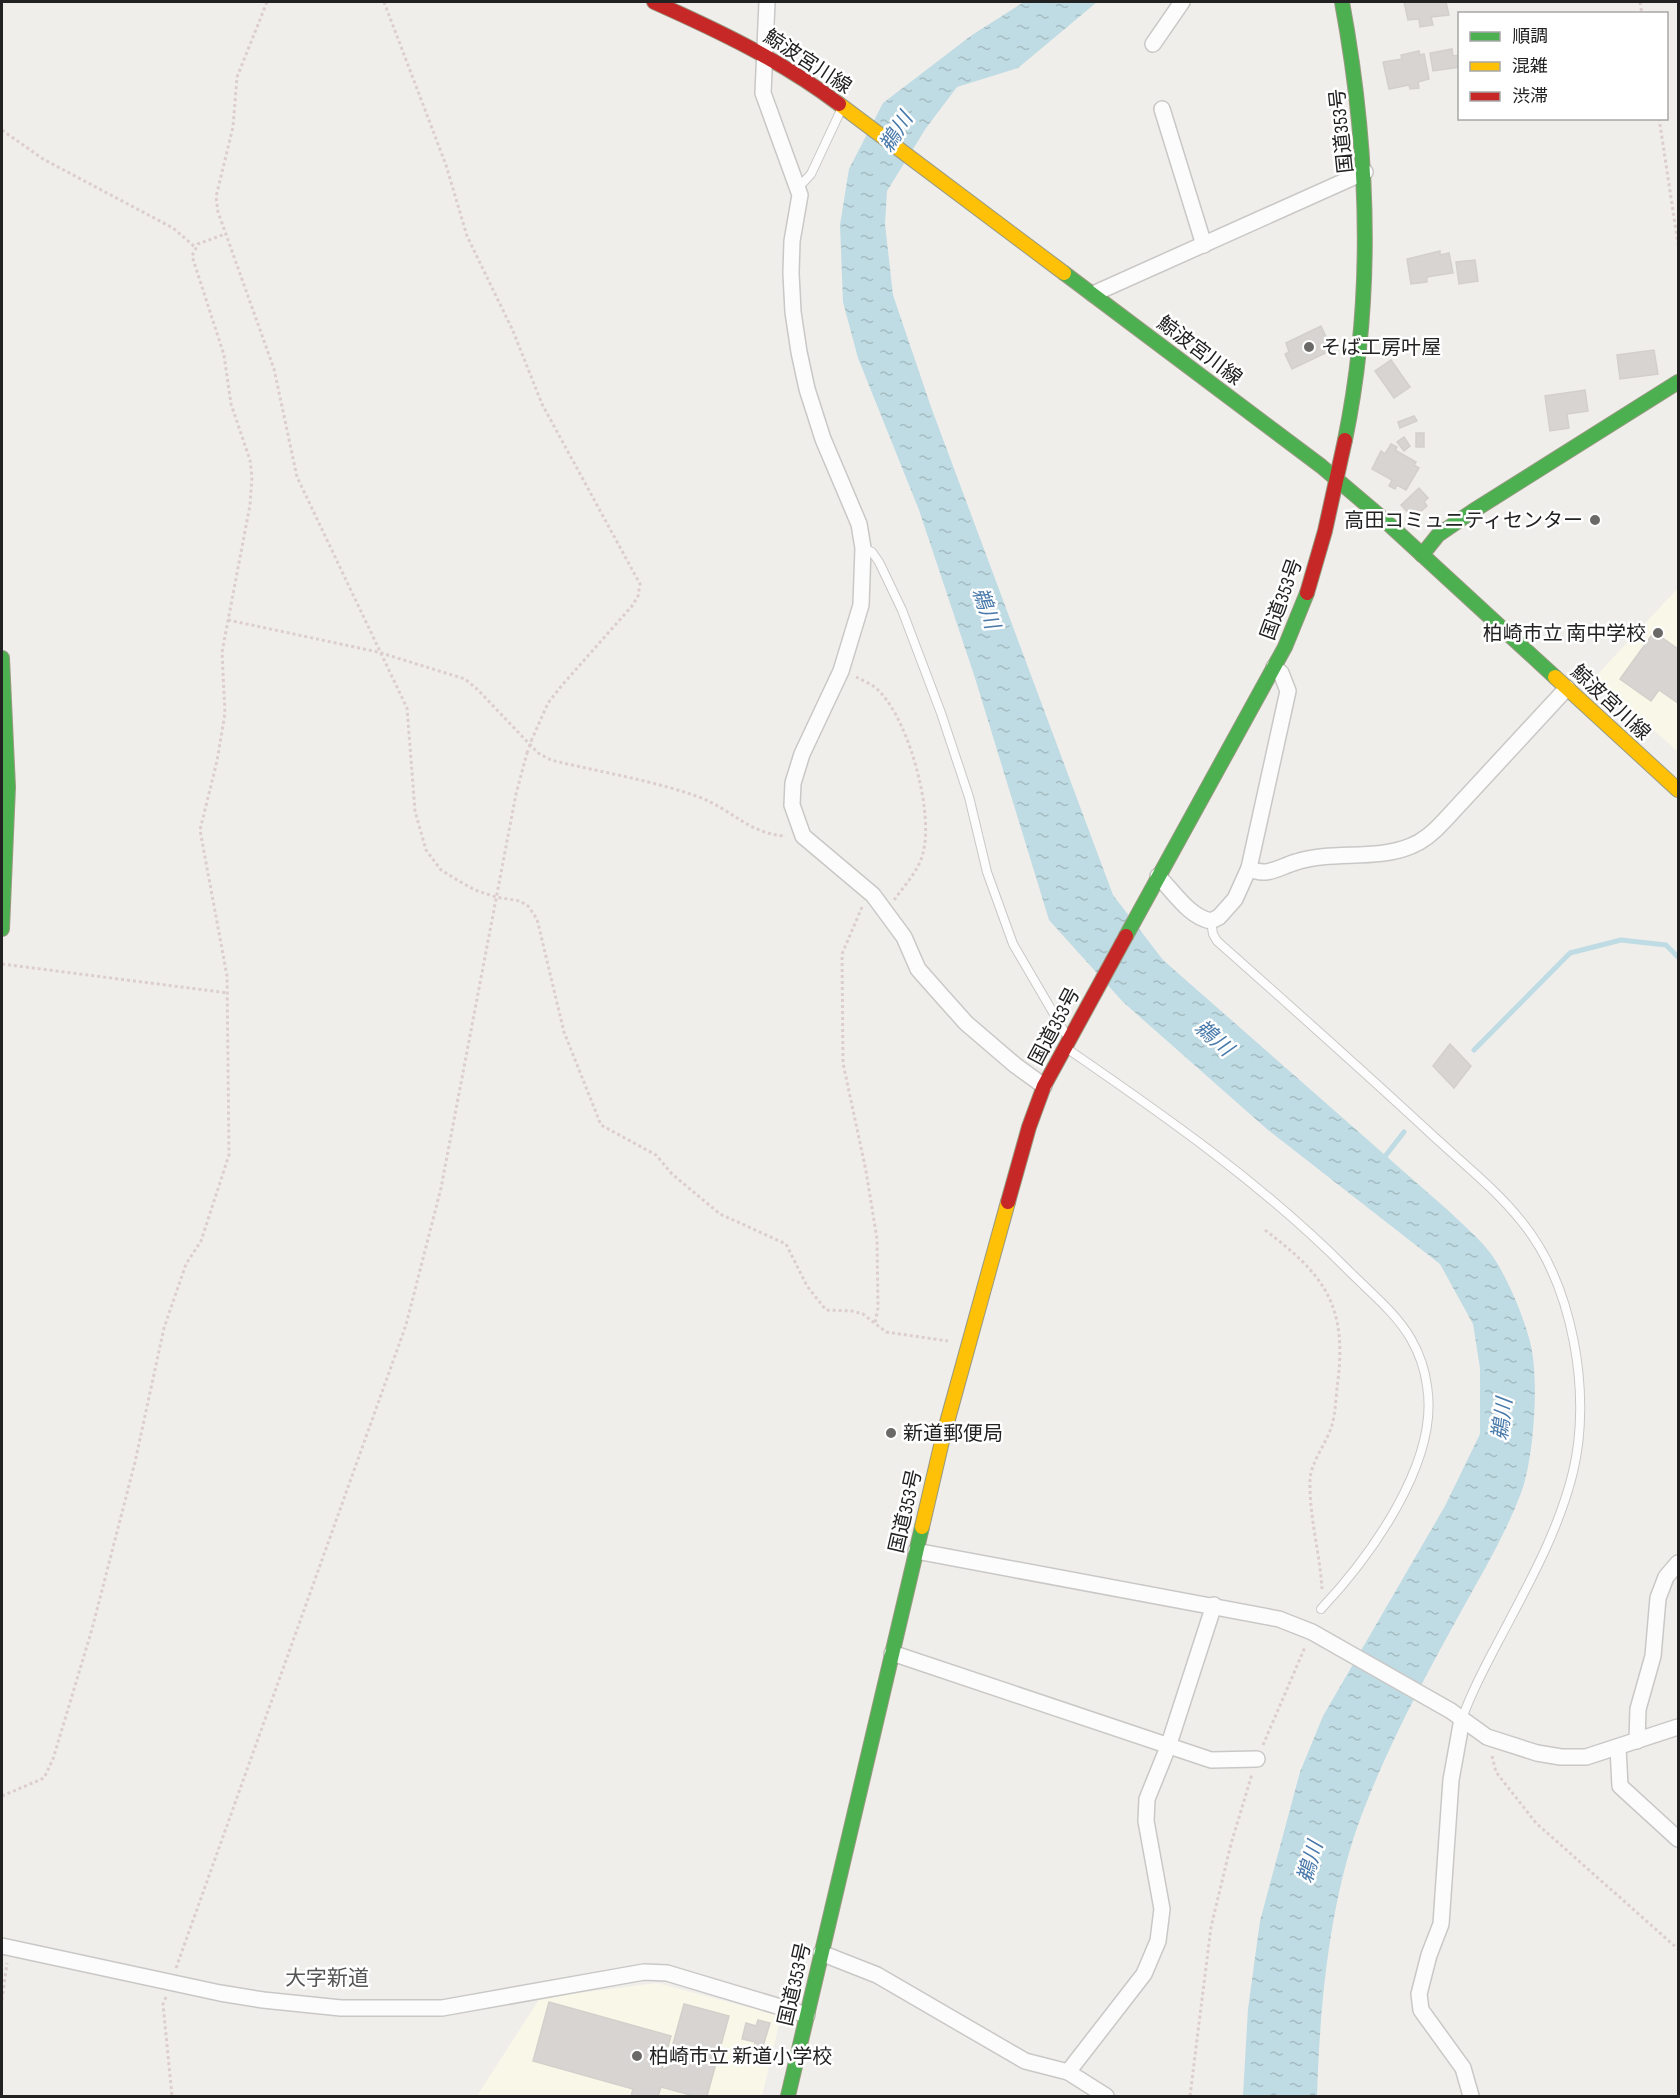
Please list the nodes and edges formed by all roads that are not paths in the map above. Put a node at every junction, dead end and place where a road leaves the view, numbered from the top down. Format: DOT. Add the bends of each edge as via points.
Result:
graph roads {
  1 [pos="654,2"];
  2 [pos="767,2"];
  3 [pos="1182,2"];
  4 [pos="1342,2"];
  5 [pos="1153,44"];
  6 [pos="764,54"];
  7 [pos="1162,109"];
  8 [pos="848,110"];
  9 [pos="1365,172"];
  10 [pos="799,187"];
  11 [pos="1204,244"];
  12 [pos="1093,294"];
  13 [pos="1678,382"];
  14 [pos="1337,480"];
  15 [pos="863,548"];
  16 [pos="1422,555"];
  17 [pos="2,658"];
  18 [pos="1274,667"];
  19 [pos="1567,688"];
  20 [pos="1678,790"];
  21 [pos="1249,868"];
  22 [pos="1155,881"];
  23 [pos="1211,921"];
  24 [pos="2,929"];
  25 [pos="1069,1040"];
  26 [pos="1044,1086"];
  27 [pos="916,1551"];
  28 [pos="1678,1563"];
  29 [pos="1214,1605"];
  30 [pos="1321,1610"];
  31 [pos="892,1653"];
  32 [pos="1457,1715"];
  33 [pos="1678,1727"];
  34 [pos="1636,1741"];
  35 [pos="1168,1747"];
  36 [pos="1618,1748"];
  37 [pos="1257,1759"];
  38 [pos="1678,1839"];
  39 [pos="5,1947"];
  40 [pos="821,1953"];
  41 [pos="807,2015"];
  42 [pos="1068,2072"];
  43 [pos="788,2097"];
  44 [pos="1106,2097"];
  45 [pos="1471,2097"];
  1 -- 6 [label="main road, 鯨波宮川線"];
  2 -- 6 [label="street"];
  3 -- 5 [label="street"];
  4 -- 9 [label="main road, 国道353号" via="1359,103"];
  6 -- 8 [label="main road, 鯨波宮川線"];
  6 -- 10 [label="street" via="763,93"];
  7 -- 11 [label="street"];
  8 -- 10 [label="lane" via="811,174"];
  8 -- 12 [label="main road, 鯨波宮川線"];
  9 -- 11 [label="street"];
  9 -- 14 [label="main road, 国道353号" via="1365,305 1357,380"];
  10 -- 15 [label="street" via="791,273 799,351 823,439 858,524"];
  11 -- 12 [label="street"];
  12 -- 14 [label="main road, 鯨波宮川線"];
  13 -- 16 [label="main road" via="1473,511 1438,535"];
  14 -- 16 [label="main road, 鯨波宮川線"];
  14 -- 18 [label="main road, 国道353号" via="1304,602"];
  15 -- 25 [label="lane" via="879,562 902,610 969,796 987,872 1013,945"];
  15 -- 26 [label="street" via="861,605 842,670 808,739 793,783 792,806 803,836 873,895 904,937 918,969 966,1023"];
  16 -- 19 [label="main road, 鯨波宮川線"];
  17 -- 24 [label="main road" via="8,787"];
  18 -- 21 [label="street" via="1281,673 1288,691"];
  18 -- 22 [label="main road, 国道353号"];
  19 -- 20 [label="main road, 鯨波宮川線"];
  19 -- 21 [label="street" via="1432,833 1410,846 1382,853 1299,861 1270,872 1258,873"];
  21 -- 23 [label="street" via="1235,899 1220,917"];
  22 -- 23 [label="street" via="1187,908"];
  22 -- 25 [label="main road, 国道353号"];
  23 -- 32 [label="lane" via="1217,940 1523,1222 1549,1265 1570,1325 1580,1413 1573,1471 1548,1546"];
  25 -- 26 [label="main road, 国道353号"];
  25 -- 30 [label="lane" via="1208,1146 1316,1237 1399,1321 1412,1340 1428,1388 1424,1438 1411,1480 1363,1559"];
  26 -- 27 [label="main road, 国道353号" via="1020,1153"];
  27 -- 29 [label="street"];
  27 -- 31 [label="main road, 国道353号"];
  28 -- 34 [label="street" via="1666,1577 1658,1598 1653,1656 1638,1709"];
  29 -- 32 [label="street" via="1279,1619 1318,1636"];
  29 -- 35 [label="street"];
  31 -- 35 [label="street"];
  31 -- 40 [label="main road, 国道353号"];
  32 -- 36 [label="street" via="1487,1737 1560,1757 1587,1757"];
  32 -- 45 [label="street" via="1444,1905 1419,1994 1421,2010 1463,2068"];
  33 -- 34 [label="street"];
  34 -- 36 [label="street"];
  35 -- 37 [label="street" via="1211,1760"];
  35 -- 42 [label="street" via="1146,1809 1162,1909 1158,1941 1144,1974"];
  36 -- 38 [label="street" via="1620,1786"];
  39 -- 41 [label="street" via="263,2001 341,2008 442,2007 644,1971 667,1973"];
  40 -- 41 [label="main road, 国道353号"];
  40 -- 42 [label="street" via="877,1975 1025,2061"];
  41 -- 43 [label="main road, 国道353号"];
  42 -- 44 [label="street"];
}
